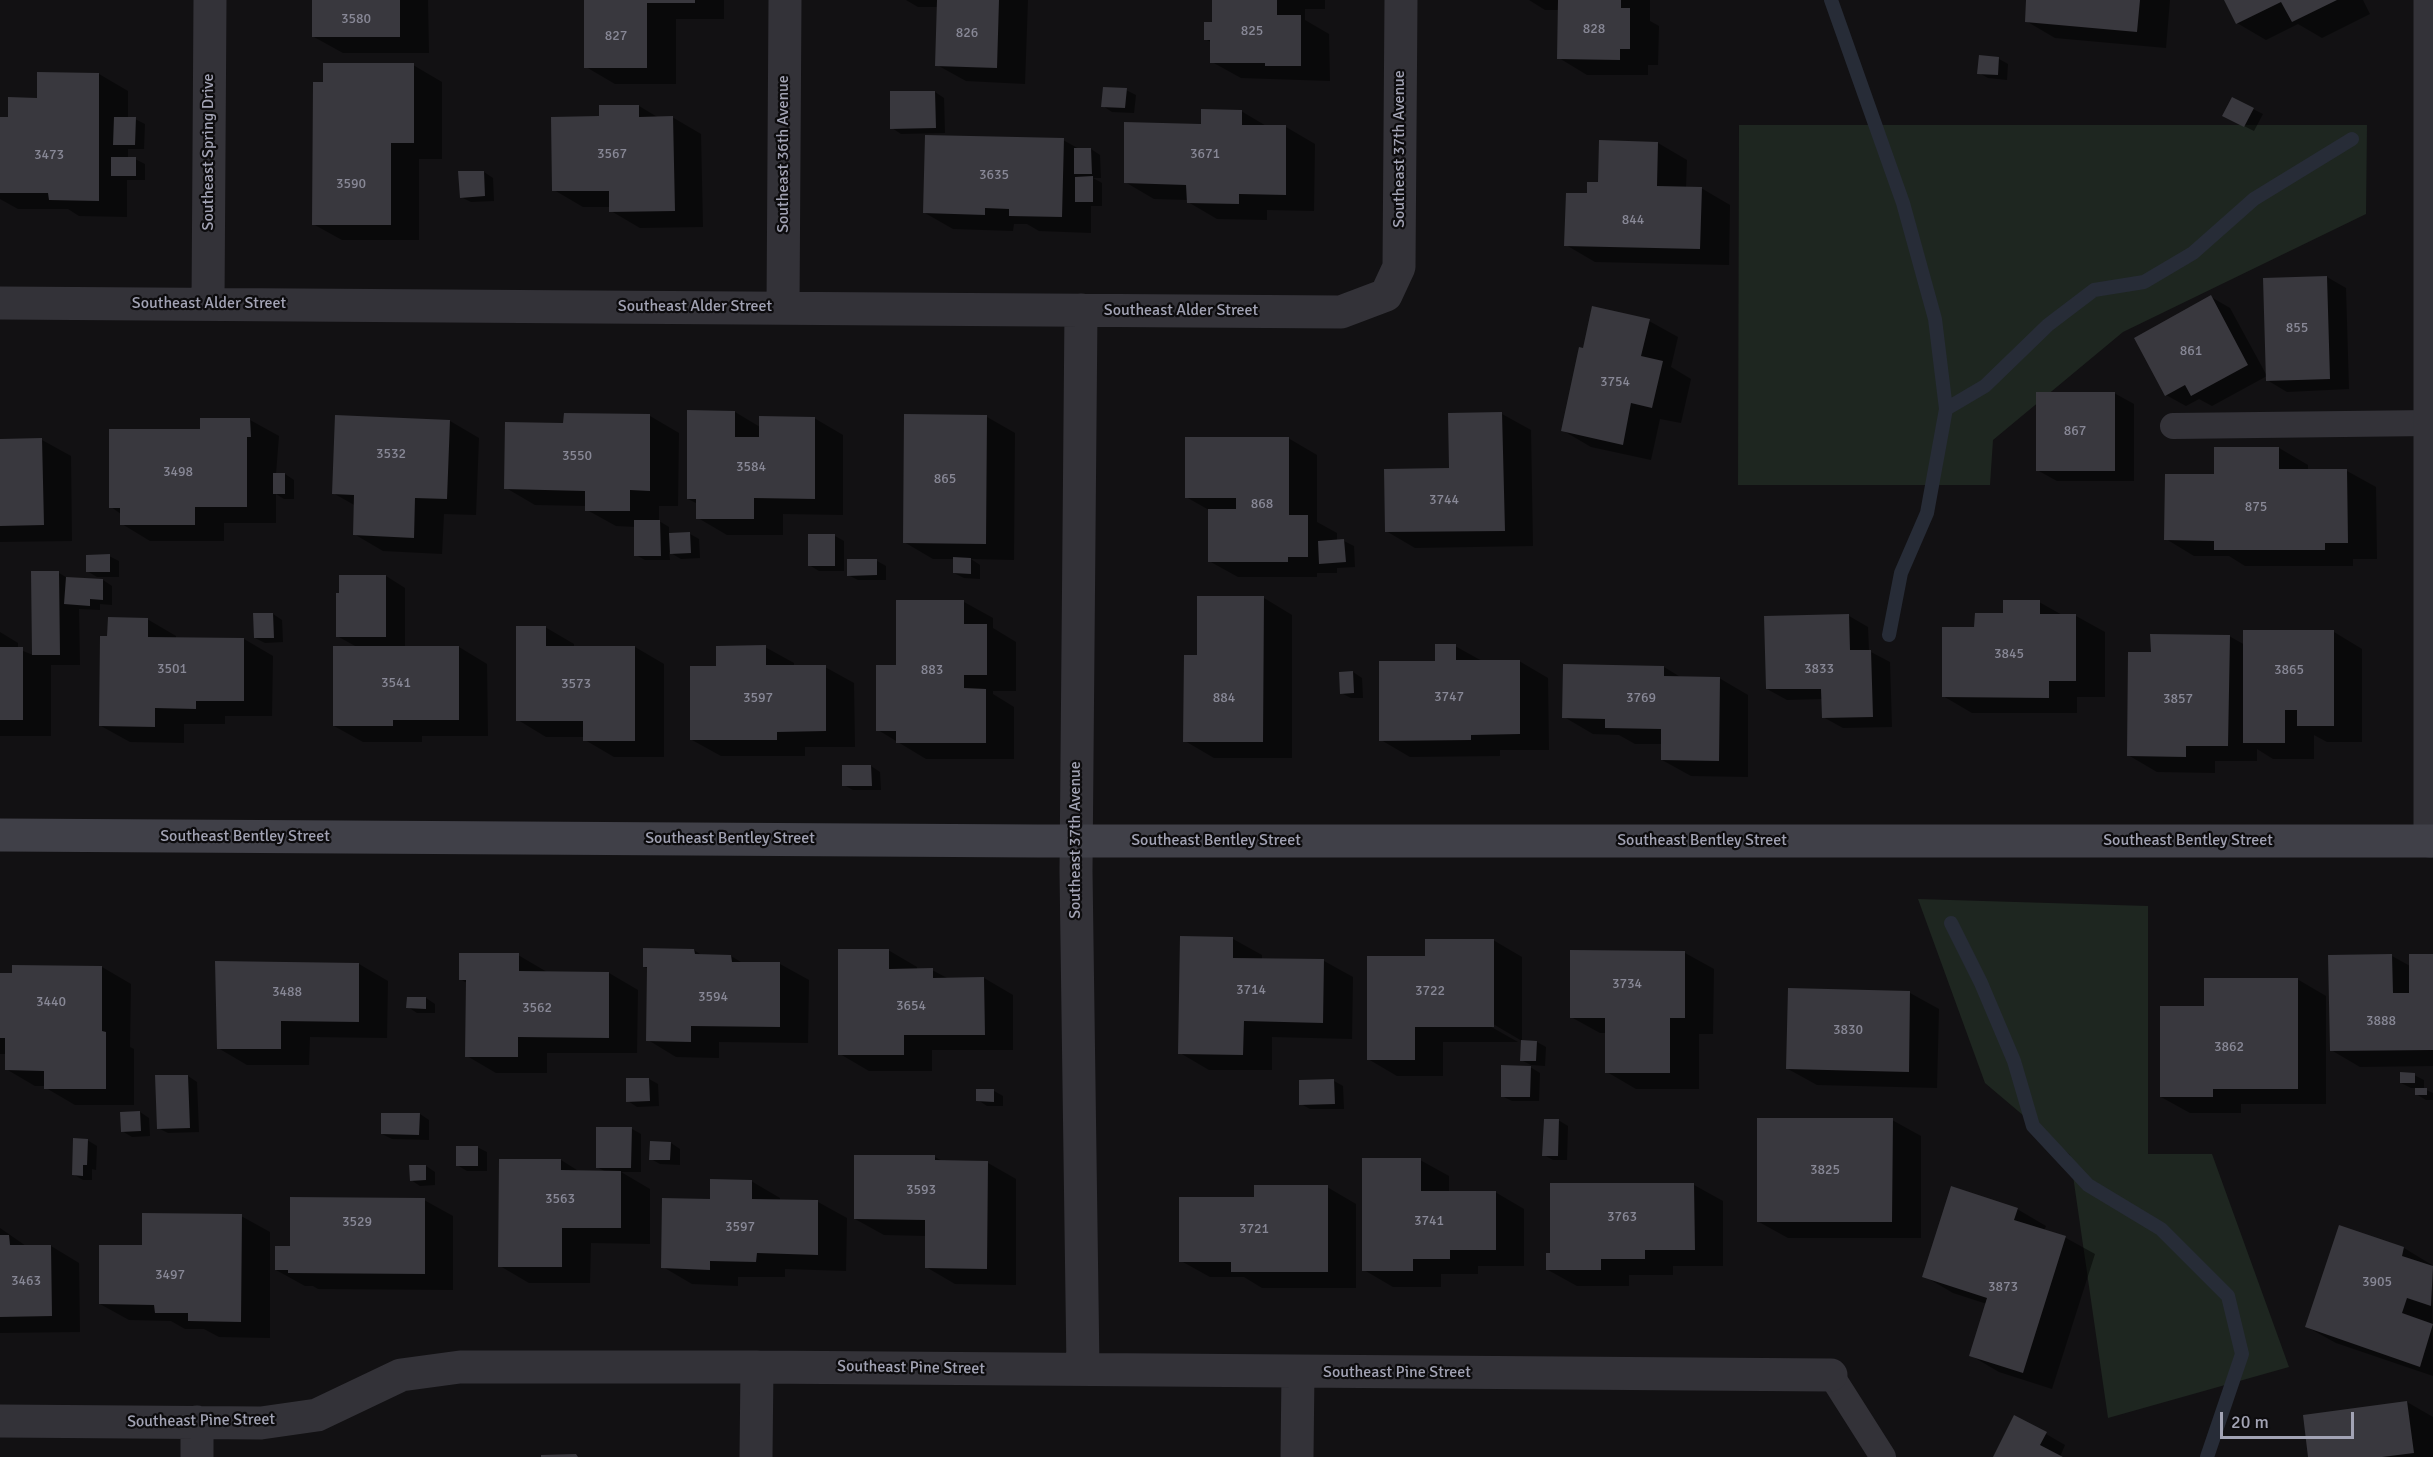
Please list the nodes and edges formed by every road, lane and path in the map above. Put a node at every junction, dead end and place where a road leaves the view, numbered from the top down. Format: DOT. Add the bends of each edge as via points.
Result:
graph roads {
  1 [pos="210,0"];
  2 [pos="785,0"];
  3 [pos="1401,0"];
  4 [pos="2430,0"];
  5 [pos="1386,295"];
  6 [pos="0,303"];
  7 [pos="208,304"];
  8 [pos="783,307"];
  9 [pos="1081,310"];
  10 [pos="2430,423"];
  11 [pos="2173,426"];
  12 [pos="0,835"];
  13 [pos="1076,841"];
  14 [pos="2431,841"];
  15 [pos="757,1366"];
  16 [pos="1083,1370"];
  17 [pos="1298,1372"];
  18 [pos="1832,1375"];
  19 [pos="0,1421"];
  20 [pos="197,1422"];
  21 [pos="197,1457"];
  22 [pos="756,1457"];
  23 [pos="1297,1457"];
  24 [pos="1883,1457"];
  1 -- 7 [label="street, Southeast Spring Drive"];
  2 -- 8 [label="street, Southeast 36th Avenue"];
  3 -- 5 [label="street, Southeast 37th Avenue" via="1399,267"];
  4 -- 10 [label="street"];
  5 -- 9 [label="street, Southeast Alder Street" via="1341,312"];
  6 -- 7 [label="street, Southeast Alder Street"];
  7 -- 8 [label="street, Southeast Alder Street"];
  8 -- 9 [label="street, Southeast Alder Street"];
  9 -- 13 [label="street, Southeast 37th Avenue"];
  10 -- 11 [label="lane"];
  10 -- 14 [label="street"];
  12 -- 13 [label="street, Southeast Bentley Street"];
  13 -- 14 [label="street, Southeast Bentley Street"];
  13 -- 16 [label="street, Southeast 37th Avenue"];
  15 -- 16 [label="street, Southeast Pine Street"];
  15 -- 20 [label="street, Southeast Pine Street" via="460,1366 401,1375 316,1415 261,1424"];
  15 -- 22 [label="street"];
  16 -- 17 [label="street, Southeast Pine Street"];
  17 -- 18 [label="street, Southeast Pine Street"];
  17 -- 23 [label="street"];
  18 -- 24 [label="lane"];
  19 -- 20 [label="street, Southeast Pine Street"];
  20 -- 21 [label="street"];
}
